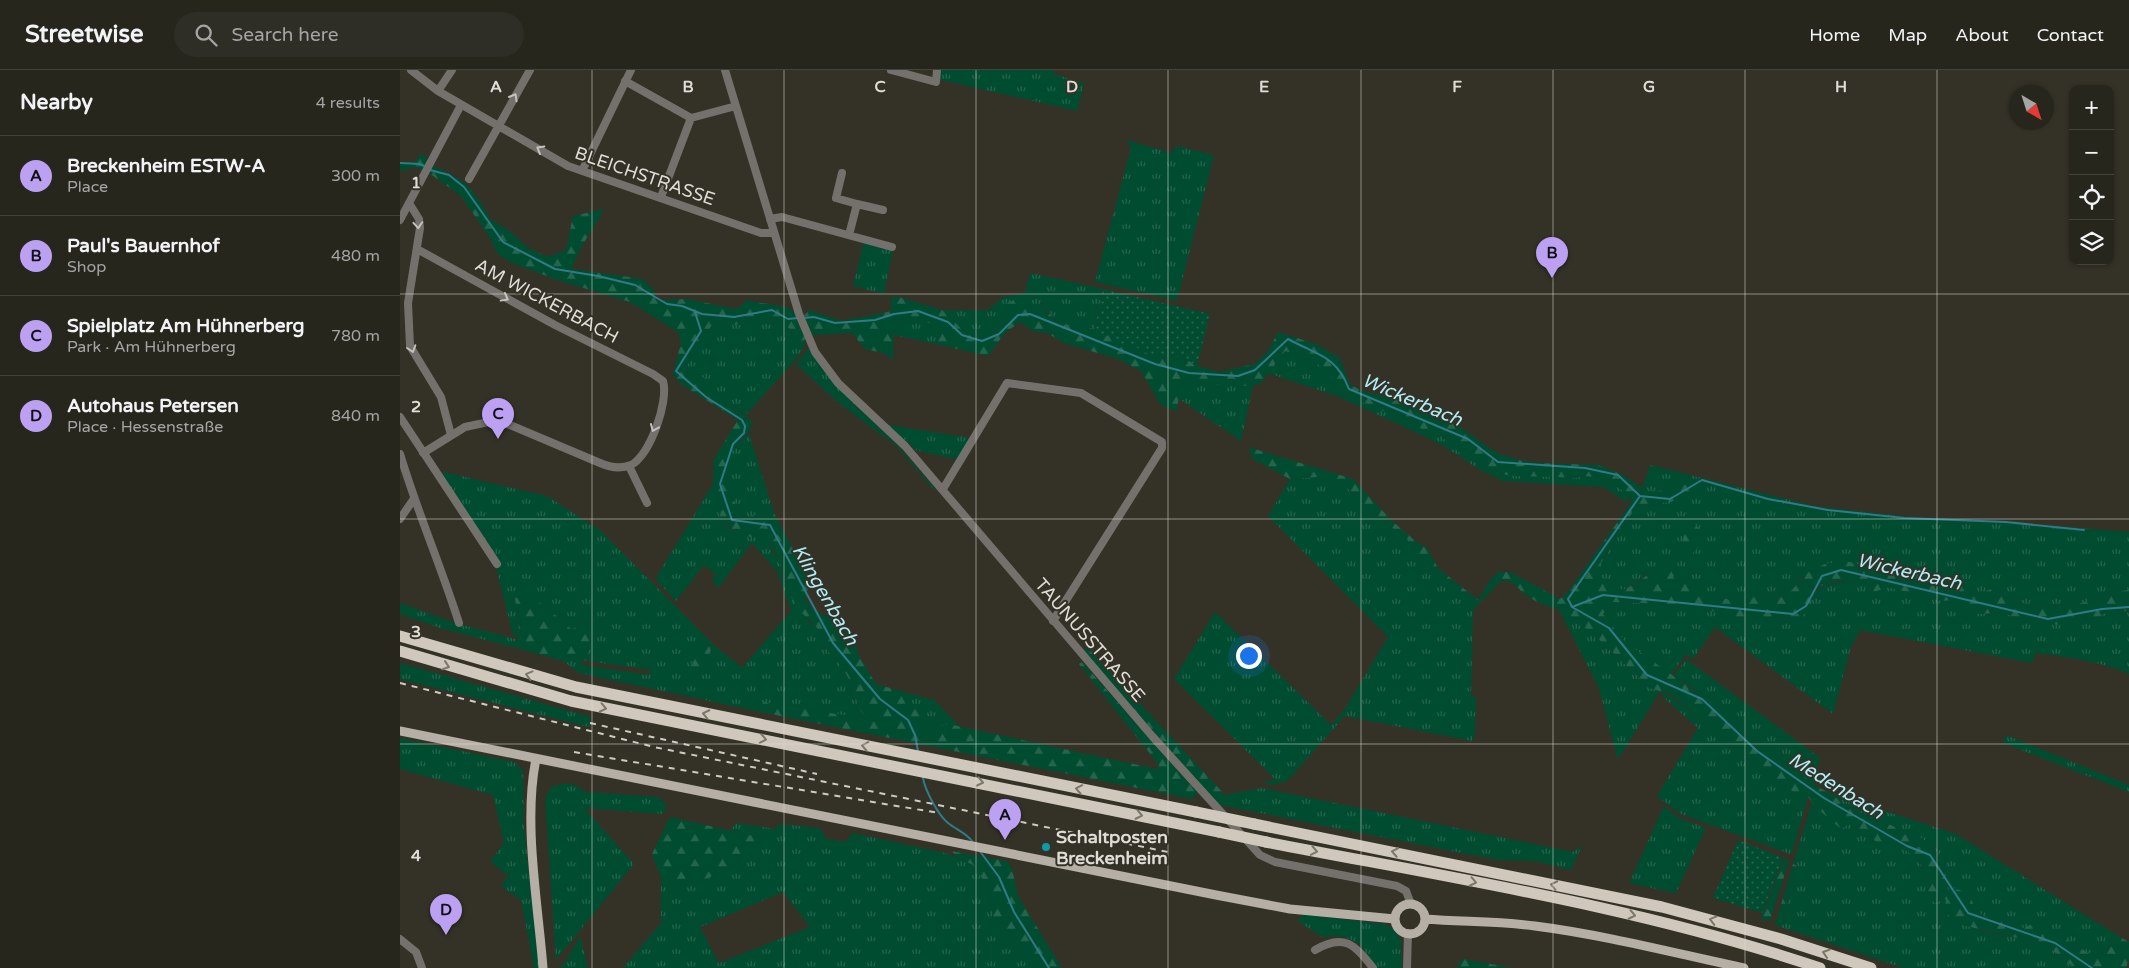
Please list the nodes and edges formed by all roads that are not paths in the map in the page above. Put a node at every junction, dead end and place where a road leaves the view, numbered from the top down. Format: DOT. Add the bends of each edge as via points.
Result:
graph roads {
  1 [pos="411,70"];
  2 [pos="452,70"];
  3 [pos="530,70"];
  4 [pos="631,70"];
  5 [pos="726,70"];
  6 [pos="891,70"];
  7 [pos="938,70"];
  8 [pos="625,82"];
  9 [pos="438,91"];
  10 [pos="461,105"];
  11 [pos="736,106"];
  12 [pos="691,118"];
  13 [pos="498,125"];
  14 [pos="582,171"];
  15 [pos="842,173"];
  16 [pos="469,179"];
  17 [pos="661,197"];
  18 [pos="409,203"];
  19 [pos="857,204"];
  20 [pos="883,210"];
  21 [pos="770,219"];
  22 [pos="400,220"];
  23 [pos="773,232"];
  24 [pos="849,235"];
  25 [pos="892,247"];
  26 [pos="417,249"];
  27 [pos="400,417"];
  28 [pos="451,435"];
  29 [pos="423,453"];
  30 [pos="400,454"];
  31 [pos="629,466"];
  32 [pos="943,489"];
  33 [pos="413,500"];
  34 [pos="647,503"];
  35 [pos="400,519"];
  36 [pos="497,564"];
  37 [pos="1053,621"];
  38 [pos="459,623"];
  39 [pos="400,636"];
  40 [pos="400,651"];
  41 [pos="400,731"];
  42 [pos="536,759"];
  43 [pos="1411,904"];
  44 [pos="1396,919"];
  45 [pos="1425,919"];
  46 [pos="1408,933"];
  47 [pos="400,939"];
  48 [pos="1315,950"];
  49 [pos="422,968"];
  50 [pos="543,968"];
  51 [pos="1373,968"];
  52 [pos="1407,968"];
  53 [pos="1744,968"];
  54 [pos="1820,968"];
  55 [pos="1871,968"];
  1 -- 9 [label="street, BLEICHSTRASSE"];
  2 -- 9 [label="street"];
  13 -- 3 [label="street, one-way"];
  4 -- 8 [label="street"];
  5 -- 11 [label="street"];
  6 -- 7 [label="street" via="936,82"];
  8 -- 12 [label="street"];
  8 -- 14 [label="street"];
  9 -- 10 [label="street, BLEICHSTRASSE"];
  10 -- 13 [label="street, BLEICHSTRASSE"];
  10 -- 18 [label="street"];
  11 -- 12 [label="street"];
  11 -- 21 [label="street"];
  12 -- 17 [label="street"];
  14 -- 13 [label="street, BLEICHSTRASSE, one-way"];
  13 -- 16 [label="street"];
  14 -- 17 [label="street, BLEICHSTRASSE"];
  15 -- 19 [label="street" via="836,198"];
  17 -- 23 [label="street, BLEICHSTRASSE" via="761,233"];
  18 -- 22 [label="street"];
  18 -- 26 [label="street, one-way" via="419,219"];
  19 -- 20 [label="street"];
  19 -- 24 [label="street"];
  21 -- 23 [label="street"];
  21 -- 24 [label="street" via="782,217"];
  23 -- 32 [label="street, TAUNUSSTRASSE" via="802,323 815,352 838,384 905,446"];
  24 -- 25 [label="street"];
  26 -- 28 [label="street, one-way" via="408,303 410,346 441,398"];
  26 -- 31 [label="street, AM WICKERBACH, one-way" via="662,381 663,407 645,450"];
  27 -- 29 [label="street"];
  28 -- 29 [label="street"];
  28 -- 31 [label="street" via="466,427 498,420 607,466"];
  29 -- 36 [label="street"];
  30 -- 33 [label="street"];
  31 -- 34 [label="street"];
  32 -- 37 [label="street, TAUNUSSTRASSE"];
  32 -- 37 [label="street" via="1007,383 1082,393 1162,442 1162,448"];
  33 -- 35 [label="street"];
  33 -- 38 [label="street"];
  37 -- 43 [label="street, TAUNUSSTRASSE" via="1260,855 1275,862 1397,886 1406,891"];
  55 -- 39 [label="highway, one-way, bridge" via="1662,907 576,687"];
  40 -- 54 [label="highway, one-way, bridge" via="571,701 1658,921"];
  41 -- 42 [label="main road"];
  42 -- 44 [label="main road" via="1290,908"];
  42 -- 50 [label="main road" via="530,811"];
  43 -- 44 [label="main road" via="1402,906"];
  43 -- 45 [label="main road" via="1421,908"];
  44 -- 46 [label="main road" via="1399,929"];
  45 -- 46 [label="main road" via="1422,928"];
  45 -- 53 [label="main road" via="1536,926"];
  46 -- 52 [label="street"];
  47 -- 49 [label="street" via="416,952"];
  48 -- 51 [label="street" via="1332,942 1348,943"];
}
